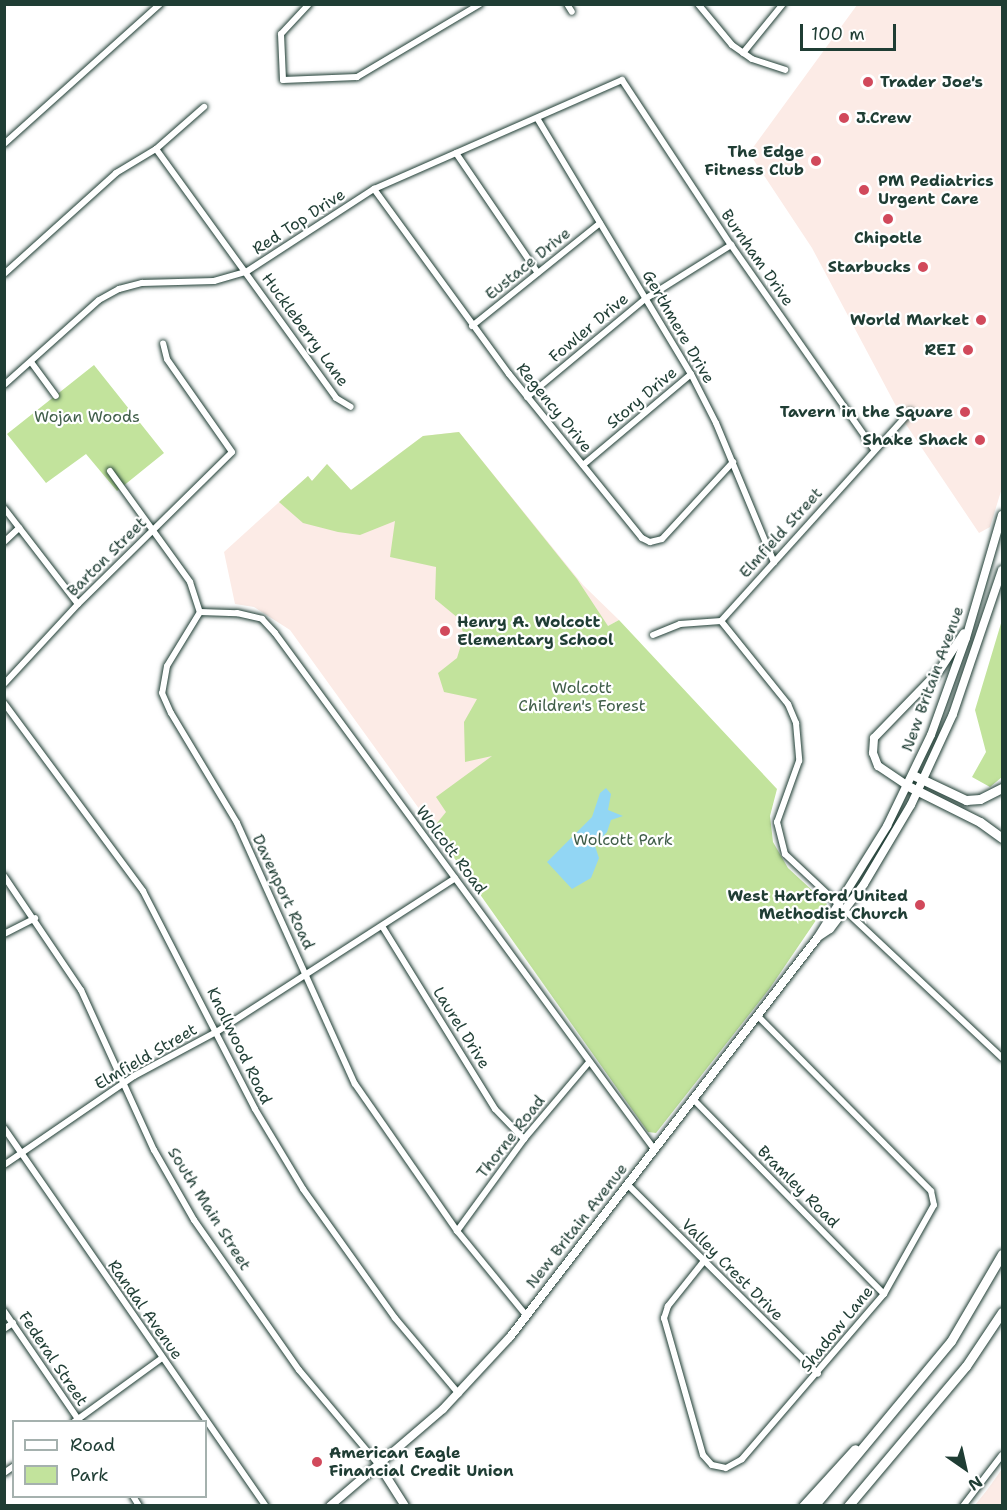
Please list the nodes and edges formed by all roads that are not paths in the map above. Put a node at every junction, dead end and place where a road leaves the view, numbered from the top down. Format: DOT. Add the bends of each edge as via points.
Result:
graph roads {
  1 [pos="160,4"];
  2 [pos="309,4"];
  3 [pos="480,4"];
  4 [pos="567,4"];
  5 [pos="698,4"];
  6 [pos="783,4"];
  7 [pos="572,12"];
  8 [pos="743,53"];
  9 [pos="785,70"];
  10 [pos="622,80"];
  11 [pos="204,107"];
  12 [pos="537,118"];
  13 [pos="6,140"];
  14 [pos="156,149"];
  15 [pos="456,153"];
  16 [pos="374,189"];
  17 [pos="600,223"];
  18 [pos="731,245"];
  19 [pos="246,272"];
  20 [pos="538,273"];
  21 [pos="4,274"];
  22 [pos="645,299"];
  23 [pos="472,326"];
  24 [pos="163,344"];
  25 [pos="31,362"];
  26 [pos="691,374"];
  27 [pos="4,385"];
  28 [pos="56,396"];
  29 [pos="527,397"];
  30 [pos="351,407"];
  31 [pos="910,412"];
  32 [pos="874,449"];
  33 [pos="733,462"];
  34 [pos="582,465"];
  35 [pos="110,471"];
  36 [pos="4,508"];
  37 [pos="1002,515"];
  38 [pos="19,528"];
  39 [pos="153,530"];
  40 [pos="4,542"];
  41 [pos="774,562"];
  42 [pos="1002,570"];
  43 [pos="78,604"];
  44 [pos="200,612"];
  45 [pos="971,620"];
  46 [pos="721,621"];
  47 [pos="653,635"];
  48 [pos="4,684"];
  49 [pos="4,704"];
  50 [pos="913,775"];
  51 [pos="923,780"];
  52 [pos="908,786"];
  53 [pos="1002,788"];
  54 [pos="918,791"];
  55 [pos="1002,838"];
  56 [pos="4,876"];
  57 [pos="455,878"];
  58 [pos="838,902"];
  59 [pos="846,909"];
  60 [pos="35,918"];
  61 [pos="382,926"];
  62 [pos="4,934"];
  63 [pos="818,937"];
  64 [pos="307,976"];
  65 [pos="757,1015"];
  66 [pos="218,1031"];
  67 [pos="1002,1058"];
  68 [pos="589,1062"];
  69 [pos="123,1083"];
  70 [pos="693,1099"];
  71 [pos="4,1128"];
  72 [pos="524,1139"];
  73 [pos="654,1149"];
  74 [pos="21,1154"];
  75 [pos="4,1165"];
  76 [pos="627,1184"];
  77 [pos="457,1231"];
  78 [pos="1002,1254"];
  79 [pos="704,1261"];
  80 [pos="884,1294"];
  81 [pos="4,1311"];
  82 [pos="1002,1312"];
  83 [pos="526,1315"];
  84 [pos="13,1323"];
  85 [pos="4,1329"];
  86 [pos="162,1358"];
  87 [pos="818,1374"];
  88 [pos="459,1394"];
  89 [pos="76,1420"];
  90 [pos="78,1420"];
  91 [pos="206,1420"];
  92 [pos="207,1422"];
  93 [pos="881,1425"];
  94 [pos="1002,1455"];
  95 [pos="379,1465"];
  96 [pos="266,1506"];
  97 [pos="330,1506"];
  98 [pos="405,1506"];
  99 [pos="803,1506"];
  100 [pos="814,1506"];
  101 [pos="848,1506"];
  102 [pos="963,1506"];
  1 -- 13 [label="street"];
  2 -- 3 [label="street" via="281,34 283,80 357,77"];
  4 -- 7 [label="street"];
  5 -- 8 [label="street"];
  6 -- 8 [label="street"];
  8 -- 9 [label="street"];
  10 -- 12 [label="street, Red Top Drive"];
  10 -- 18 [label="street, Burnham Drive"];
  11 -- 14 [label="street"];
  12 -- 15 [label="street, Red Top Drive"];
  12 -- 17 [label="street, Gerthmere Drive"];
  14 -- 19 [label="street, Huckleberry Lane"];
  14 -- 21 [label="street" via="116,173"];
  15 -- 16 [label="street, Red Top Drive"];
  15 -- 20 [label="street"];
  16 -- 19 [label="street, Red Top Drive"];
  16 -- 23 [label="street, Regency Drive"];
  17 -- 20 [label="street, Eustace Drive"];
  17 -- 22 [label="street, Gerthmere Drive"];
  18 -- 22 [label="street, Fowler Drive"];
  18 -- 32 [label="street, Burnham Drive"];
  19 -- 25 [label="street, Red Top Drive" via="214,281 142,283 119,289 99,300"];
  19 -- 30 [label="street, Huckleberry Lane" via="336,398"];
  20 -- 23 [label="street, Eustace Drive"];
  22 -- 26 [label="street, Gerthmere Drive"];
  22 -- 29 [label="street, Fowler Drive"];
  23 -- 29 [label="street, Regency Drive"];
  24 -- 39 [label="street, Barton Street" via="166,359 232,452"];
  25 -- 27 [label="street, Red Top Drive"];
  25 -- 28 [label="street"];
  26 -- 33 [label="street, Gerthmere Drive"];
  26 -- 34 [label="street, Story Drive"];
  29 -- 34 [label="street, Regency Drive"];
  31 -- 32 [label="street, Elmfield Street"];
  32 -- 41 [label="street, Elmfield Street"];
  33 -- 34 [label="street, Regency Drive" via="662,538 650,542"];
  33 -- 41 [label="street, Gerthmere Drive"];
  35 -- 39 [label="street"];
  36 -- 38 [label="street"];
  37 -- 45 [label="main road, New Britain Avenue"];
  38 -- 40 [label="street"];
  38 -- 43 [label="street"];
  39 -- 43 [label="street, Barton Street"];
  39 -- 44 [label="street" via="190,582"];
  41 -- 46 [label="street, Elmfield Street"];
  42 -- 51 [label="main road, New Britain Avenue" via="953,714"];
  43 -- 48 [label="street, Barton Street"];
  44 -- 57 [label="street, Wolcott Road" via="237,613 262,619 269,626"];
  44 -- 64 [label="street, Davenport Road" via="167,666 162,693 237,823"];
  45 -- 50 [label="main road, New Britain Avenue" via="944,704"];
  45 -- 52 [label="main road" via="942,667 875,736 872,750 878,766"];
  46 -- 47 [label="street" via="680,624"];
  46 -- 58 [label="street" via="788,704 796,723 799,761 779,813 780,845 795,867"];
  49 -- 66 [label="street, Knollwood Road" via="143,891"];
  50 -- 51 [label="highway"];
  50 -- 52 [label="main road, New Britain Avenue"];
  51 -- 53 [label="highway" via="969,800"];
  51 -- 54 [label="main road, New Britain Avenue"];
  52 -- 54 [label="highway"];
  52 -- 58 [label="main road, New Britain Avenue"];
  54 -- 55 [label="highway" via="980,822"];
  54 -- 59 [label="main road, New Britain Avenue"];
  56 -- 60 [label="street, South Main Street"];
  57 -- 61 [label="street, Elmfield Street"];
  57 -- 68 [label="street, Wolcott Road"];
  58 -- 59 [label="street"];
  58 -- 63 [label="main road, New Britain Avenue"];
  59 -- 63 [label="main road, New Britain Avenue"];
  59 -- 67 [label="street"];
  60 -- 62 [label="street"];
  60 -- 69 [label="street, South Main Street" via="81,990"];
  61 -- 64 [label="street, Elmfield Street"];
  61 -- 72 [label="street, Laurel Drive" via="495,1109"];
  63 -- 65 [label="main road, New Britain Avenue"];
  64 -- 66 [label="street, Elmfield Street"];
  64 -- 77 [label="street, Davenport Road" via="355,1084"];
  65 -- 70 [label="main road, New Britain Avenue"];
  65 -- 80 [label="street, Shadow Lane" via="933,1194 930,1212"];
  66 -- 69 [label="street, Elmfield Street"];
  66 -- 88 [label="street, Knollwood Road" via="255,1109 303,1190 395,1317"];
  68 -- 72 [label="street, Thorne Road"];
  68 -- 73 [label="street, Wolcott Road"];
  69 -- 74 [label="street, Elmfield Street"];
  69 -- 95 [label="street, South Main Street" via="159,1160 194,1220 298,1370"];
  70 -- 73 [label="main road, New Britain Avenue"];
  70 -- 80 [label="street, Bramley Road"];
  71 -- 74 [label="street, Randal Avenue"];
  72 -- 77 [label="street, Thorne Road"];
  73 -- 76 [label="main road, New Britain Avenue"];
  74 -- 75 [label="street, Elmfield Street"];
  74 -- 86 [label="street, Randal Avenue"];
  76 -- 79 [label="street, Valley Crest Drive"];
  76 -- 83 [label="main road, New Britain Avenue"];
  77 -- 83 [label="street, Davenport Road"];
  78 -- 93 [label="highway" via="956,1333"];
  79 -- 87 [label="street, Valley Crest Drive"];
  79 -- 87 [label="street, Shadow Lane" via="668,1306 664,1318 700,1448 708,1462 726,1468 738,1462"];
  80 -- 87 [label="street, Shadow Lane"];
  81 -- 84 [label="street, Federal Street"];
  82 -- 101 [label="highway" via="966,1366"];
  83 -- 88 [label="main road, New Britain Avenue"];
  84 -- 85 [label="street"];
  84 -- 89 [label="street, Federal Street"];
  86 -- 90 [label="street"];
  86 -- 91 [label="street, Randal Avenue"];
  88 -- 95 [label="main road, New Britain Avenue"];
  92 -- 96 [label="street, Randal Avenue"];
  93 -- 99 [label="highway"];
  93 -- 100 [label="highway"];
  94 -- 102 [label="street"];
  95 -- 97 [label="main road, New Britain Avenue"];
  95 -- 98 [label="main road, South Main Street"];
}
